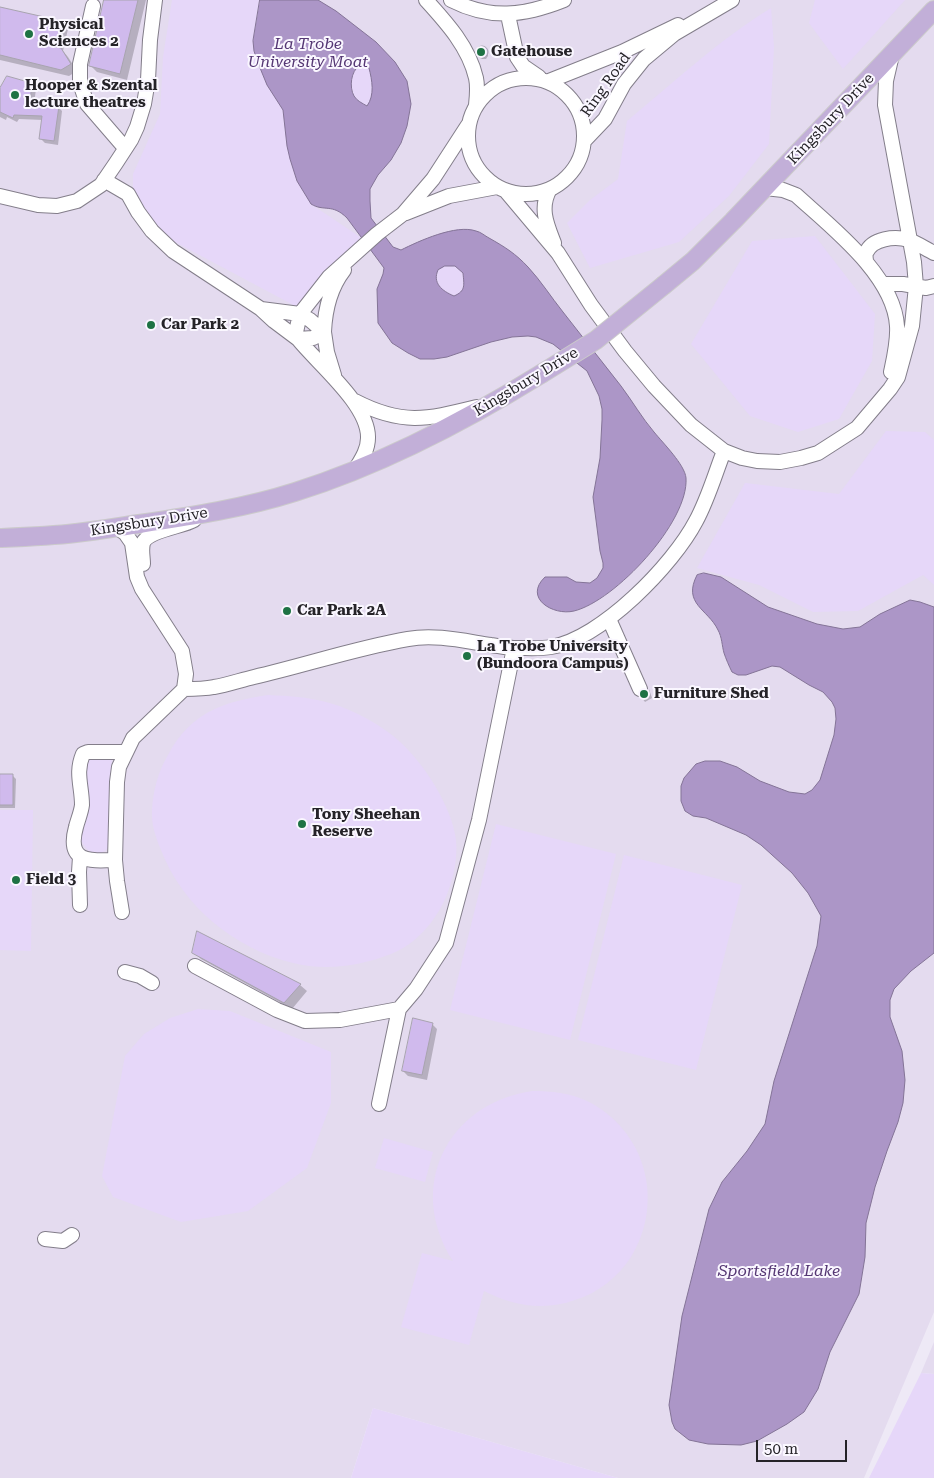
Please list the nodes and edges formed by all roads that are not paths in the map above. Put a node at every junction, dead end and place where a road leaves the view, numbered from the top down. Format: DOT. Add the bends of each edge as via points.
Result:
graph roads {
  1 [pos="155,0"];
  2 [pos="426,0"];
  3 [pos="451,0"];
  4 [pos="564,0"];
  5 [pos="731,0"];
  6 [pos="94,6"];
  7 [pos="934,10"];
  8 [pos="508,14"];
  9 [pos="892,54"];
  10 [pos="545,80"];
  11 [pos="476,105"];
  12 [pos="468,125"];
  13 [pos="584,140"];
  14 [pos="125,148"];
  15 [pos="104,180"];
  16 [pos="765,188"];
  17 [pos="501,189"];
  18 [pos="550,189"];
  19 [pos="0,196"];
  20 [pos="403,214"];
  21 [pos="909,240"];
  22 [pos="356,253"];
  23 [pos="558,253"];
  24 [pos="934,253"];
  25 [pos="866,262"];
  26 [pos="883,284"];
  27 [pos="916,286"];
  28 [pos="934,286"];
  29 [pos="261,308"];
  30 [pos="300,314"];
  31 [pos="324,332"];
  32 [pos="298,339"];
  33 [pos="335,378"];
  34 [pos="355,402"];
  35 [pos="494,403"];
  36 [pos="879,403"];
  37 [pos="724,451"];
  38 [pos="355,470"];
  39 [pos="210,512"];
  40 [pos="114,527"];
  41 [pos="0,538"];
  42 [pos="148,597"];
  43 [pos="609,620"];
  44 [pos="519,648"];
  45 [pos="184,689"];
  46 [pos="640,689"];
  47 [pos="125,752"];
  48 [pos="80,857"];
  49 [pos="115,860"];
  50 [pos="80,905"];
  51 [pos="122,912"];
  52 [pos="195,966"];
  53 [pos="125,972"];
  54 [pos="152,983"];
  55 [pos="399,1009"];
  56 [pos="379,1104"];
  57 [pos="72,1235"];
  58 [pos="45,1238"];
  1 -- 14 [label="street" via="144,104 137,127"];
  2 -- 11 [label="street" via="447,23 469,57 476,79"];
  3 -- 8 [label="street" via="481,11"];
  4 -- 8 [label="street"];
  5 -- 10 [label="street, Ring Road" via="622,52"];
  5 -- 13 [label="street, Ring Road" via="674,34 644,59 624,84 605,119"];
  6 -- 14 [label="street" via="80,64 80,83 87,104"];
  7 -- 9 [label="main road, Kingsbury Drive"];
  8 -- 10 [label="street" via="516,57 522,66"];
  9 -- 16 [label="main road, Kingsbury Drive"];
  9 -- 21 [label="street" via="885,105"];
  10 -- 11 [label="street" via="523,77 504,81 488,90"];
  10 -- 13 [label="street" via="565,91 576,105 583,122"];
  11 -- 12 [label="street"];
  12 -- 17 [label="street" via="470,154 476,167"];
  12 -- 20 [label="street" via="433,179"];
  13 -- 18 [label="street" via="580,159 570,175"];
  14 -- 15 [label="street"];
  15 -- 19 [label="street" via="77,201 57,206"];
  15 -- 29 [label="street" via="125,191 152,231 173,251"];
  16 -- 25 [label="street" via="796,195"];
  16 -- 35 [label="main road, Kingsbury Drive, bridge" via="693,261 596,340"];
  17 -- 18 [label="street" via="535,194"];
  17 -- 20 [label="street" via="449,196"];
  17 -- 23 [label="street"];
  18 -- 23 [label="street" via="544,210"];
  20 -- 22 [label="street"];
  21 -- 24 [label="street"];
  21 -- 25 [label="street" via="895,238 872,244 866,253"];
  21 -- 27 [label="street"];
  22 -- 30 [label="street" via="329,277"];
  22 -- 31 [label="street" via="333,289 324,318"];
  23 -- 37 [label="street" via="591,305 654,386 691,425"];
  25 -- 26 [label="street"];
  26 -- 27 [label="street"];
  26 -- 36 [label="street" via="898,328 892,371"];
  27 -- 28 [label="street"];
  27 -- 36 [label="street" via="912,326 898,377"];
  29 -- 30 [label="street"];
  29 -- 32 [label="street"];
  30 -- 31 [label="street"];
  30 -- 32 [label="street" via="296,332"];
  31 -- 32 [label="street" via="313,338"];
  31 -- 33 [label="street"];
  32 -- 33 [label="street"];
  33 -- 34 [label="street"];
  34 -- 35 [label="street" via="406,418 425,418"];
  34 -- 38 [label="street" via="368,438 366,451"];
  35 -- 38 [label="main road, Kingsbury Drive"];
  36 -- 37 [label="street" via="857,428 818,453 780,462 757,461"];
  37 -- 43 [label="street" via="696,522 645,586"];
  38 -- 39 [label="main road, Kingsbury Drive" via="296,492"];
  39 -- 40 [label="main road, Kingsbury Drive"];
  39 -- 42 [label="street" via="146,539 142,551"];
  40 -- 41 [label="main road, Kingsbury Drive"];
  40 -- 42 [label="street" via="125,533 132,543 137,577"];
  42 -- 45 [label="street" via="182,651 186,674"];
  43 -- 44 [label="street" via="572,641 551,647"];
  43 -- 46 [label="street"];
  44 -- 45 [label="street" via="418,637 347,652 213,688"];
  44 -- 55 [label="street" via="446,943 416,990"];
  45 -- 47 [label="street" via="133,738"];
  47 -- 48 [label="street" via="88,752 79,762 81,808 74,846"];
  47 -- 49 [label="street" via="117,782"];
  48 -- 49 [label="street" via="94,861"];
  48 -- 50 [label="street"];
  49 -- 51 [label="street"];
  52 -- 55 [label="street" via="277,1010 305,1021 340,1020"];
  53 -- 54 [label="street"];
  55 -- 56 [label="street"];
  57 -- 58 [label="street" via="63,1240"];
}
